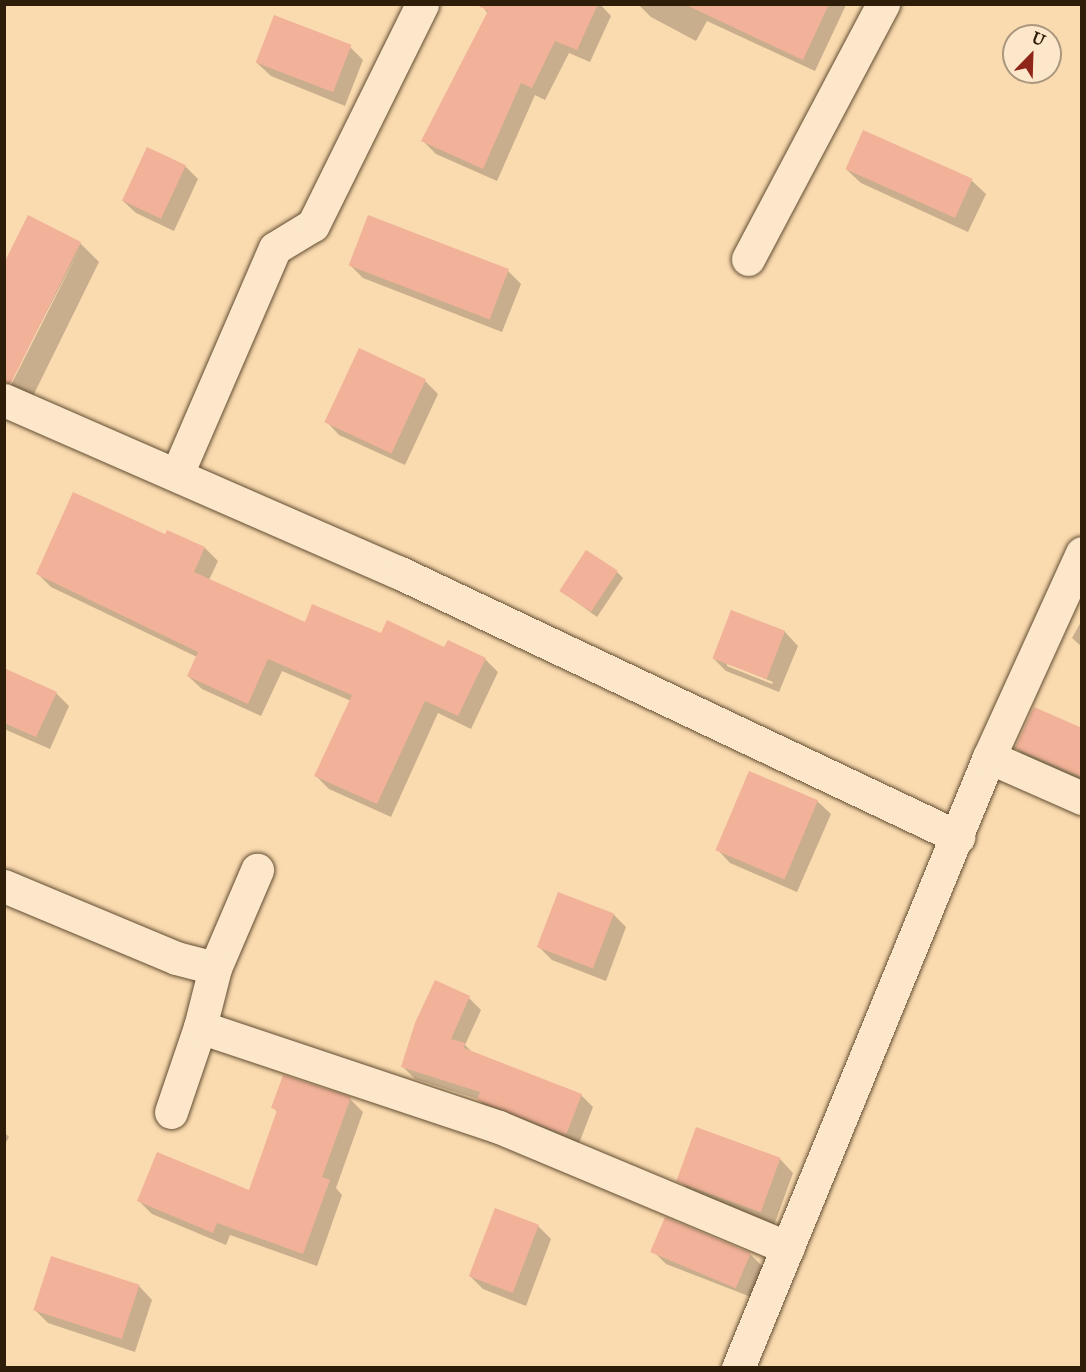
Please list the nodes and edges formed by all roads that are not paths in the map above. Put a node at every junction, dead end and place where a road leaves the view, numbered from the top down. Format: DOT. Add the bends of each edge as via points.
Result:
graph roads {
  1 [pos="422,4"];
  2 [pos="883,4"];
  3 [pos="748,259"];
  4 [pos="4,400"];
  5 [pos="177,474"];
  6 [pos="1082,553"];
  7 [pos="989,757"];
  8 [pos="1082,798"];
  9 [pos="957,837"];
  10 [pos="257,870"];
  11 [pos="4,886"];
  12 [pos="214,968"];
  13 [pos="200,1027"];
  14 [pos="171,1112"];
  15 [pos="788,1248"];
  16 [pos="738,1368"];
  1 -- 5 [label="street" via="313,225 276,248"];
  2 -- 3 [label="street"];
  4 -- 5 [label="street"];
  5 -- 9 [label="street" via="398,572"];
  6 -- 7 [label="street"];
  7 -- 8 [label="street"];
  7 -- 9 [label="street"];
  9 -- 15 [label="street"];
  10 -- 12 [label="street"];
  11 -- 12 [label="street" via="176,958"];
  12 -- 13 [label="street"];
  13 -- 14 [label="street"];
  13 -- 15 [label="street" via="499,1127"];
  15 -- 16 [label="street"];
}
